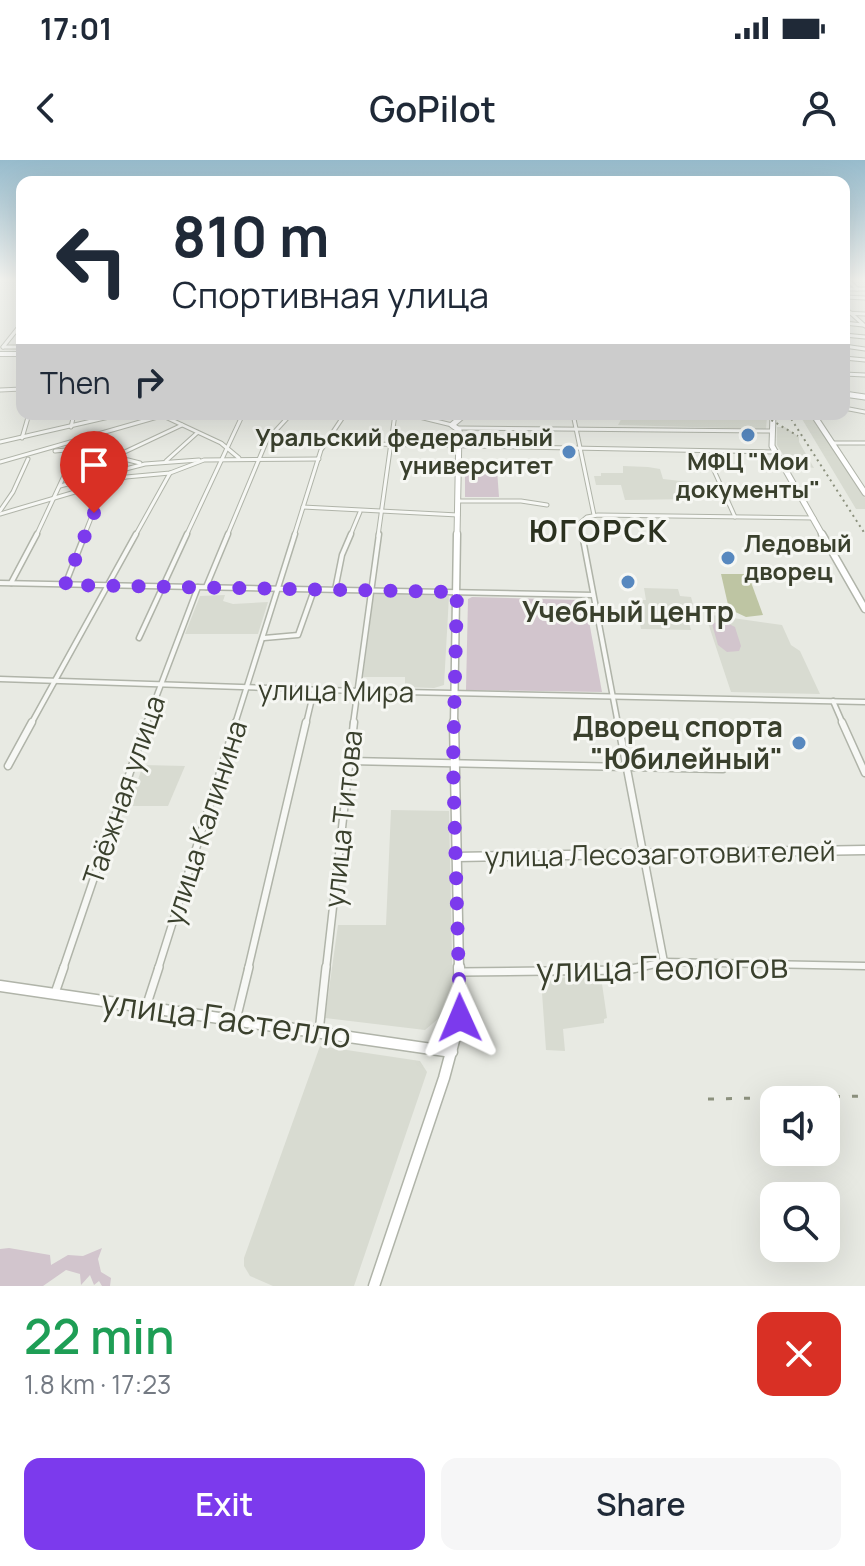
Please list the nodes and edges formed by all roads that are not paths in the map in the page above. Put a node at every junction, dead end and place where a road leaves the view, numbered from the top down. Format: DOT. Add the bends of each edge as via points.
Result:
graph roads {
  1 [pos="15,332"];
  2 [pos="2,347"];
  3 [pos="27,420"];
  4 [pos="73,420"];
  5 [pos="98,420"];
  6 [pos="144,420"];
  7 [pos="148,420"];
  8 [pos="171,420"];
  9 [pos="240,420"];
  10 [pos="285,420"];
  11 [pos="341,420"];
  12 [pos="395,420"];
  13 [pos="432,420"];
  14 [pos="460,420"];
  15 [pos="574,420"];
  16 [pos="773,420"];
  17 [pos="817,420"];
  18 [pos="182,425"];
  19 [pos="456,426"];
  20 [pos="71,427"];
  21 [pos="575,429"];
  22 [pos="773,431"];
  23 [pos="198,432"];
  24 [pos="22,438"];
  25 [pos="0,442"];
  26 [pos="324,443"];
  27 [pos="833,443"];
  28 [pos="865,443"];
  29 [pos="70,444"];
  30 [pos="393,445"];
  31 [pos="459,446"];
  32 [pos="226,447"];
  33 [pos="578,448"];
  34 [pos="77,449"];
  35 [pos="775,452"];
  36 [pos="114,457"];
  37 [pos="708,457"];
  38 [pos="240,458"];
  39 [pos="260,458"];
  40 [pos="28,459"];
  41 [pos="220,459"];
  42 [pos="319,459"];
  43 [pos="204,460"];
  44 [pos="166,461"];
  45 [pos="0,463"];
  46 [pos="145,464"];
  47 [pos="170,473"];
  48 [pos="104,485"];
  49 [pos="59,487"];
  50 [pos="865,493"];
  51 [pos="53,499"];
  52 [pos="458,501"];
  53 [pos="547,505"];
  54 [pos="303,507"];
  55 [pos="0,512"];
  56 [pos="360,512"];
  57 [pos="383,513"];
  58 [pos="458,515"];
  59 [pos="594,515"];
  60 [pos="735,517"];
  61 [pos="814,518"];
  62 [pos="0,583"];
  63 [pos="10,584"];
  64 [pos="65,585"];
  65 [pos="110,586"];
  66 [pos="160,587"];
  67 [pos="198,587"];
  68 [pos="206,587"];
  69 [pos="278,589"];
  70 [pos="314,590"];
  71 [pos="335,590"];
  72 [pos="370,590"];
  73 [pos="457,592"];
  74 [pos="593,595"];
  75 [pos="865,609"];
  76 [pos="139,638"];
  77 [pos="264,638"];
  78 [pos="0,679"];
  79 [pos="55,682"];
  80 [pos="159,685"];
  81 [pos="248,689"];
  82 [pos="314,690"];
  83 [pos="357,691"];
  84 [pos="454,694"];
  85 [pos="612,696"];
  86 [pos="833,701"];
  87 [pos="865,702"];
  88 [pos="350,761"];
  89 [pos="453,764"];
  90 [pos="8,766"];
  91 [pos="626,768"];
  92 [pos="723,769"];
  93 [pos="865,773"];
  94 [pos="865,850"];
  95 [pos="642,854"];
  96 [pos="456,857"];
  97 [pos="664,962"];
  98 [pos="865,966"];
  99 [pos="459,973"];
  100 [pos="0,986"];
  101 [pos="54,994"];
  102 [pos="146,1008"];
  103 [pos="236,1021"];
  104 [pos="319,1033"];
  105 [pos="452,1052"];
  106 [pos="374,1286"];
  1 -- 2 [label="street"];
  3 -- 24 [label="street"];
  4 -- 20 [label="street"];
  5 -- 20 [label="street"];
  6 -- 29 [label="street"];
  7 -- 34 [label="street"];
  8 -- 18 [label="street"];
  9 -- 32 [label="street"];
  10 -- 39 [label="street"];
  11 -- 26 [label="street, улица Калинина"];
  12 -- 30 [label="street, улица Титова"];
  13 -- 19 [label="street"];
  14 -- 19 [label="street"];
  15 -- 21 [label="street"];
  16 -- 22 [label="street"];
  17 -- 27 [label="street"];
  18 -- 23 [label="street"];
  18 -- 36 [label="street"];
  19 -- 21 [label="street"];
  19 -- 31 [label="street"];
  20 -- 24 [label="street"];
  21 -- 22 [label="street"];
  21 -- 33 [label="street"];
  22 -- 35 [label="street"];
  23 -- 32 [label="street"];
  23 -- 44 [label="street"];
  24 -- 25 [label="street"];
  26 -- 30 [label="street"];
  26 -- 42 [label="street, улица Калинина"];
  27 -- 28 [label="street"];
  27 -- 50 [label="street"];
  29 -- 34 [label="street"];
  29 -- 45 [label="street"];
  30 -- 31 [label="street"];
  30 -- 57 [label="street, улица Титова"];
  31 -- 33 [label="street"];
  31 -- 52 [label="street"];
  32 -- 38 [label="street"];
  32 -- 41 [label="street"];
  33 -- 35 [label="street"];
  33 -- 59 [label="street"];
  34 -- 36 [label="street"];
  34 -- 40 [label="street"];
  34 -- 49 [label="street"];
  35 -- 61 [label="street"];
  36 -- 46 [label="street"];
  37 -- 60 [label="street"];
  38 -- 39 [label="street"];
  38 -- 41 [label="street"];
  39 -- 42 [label="street"];
  39 -- 68 [label="street"];
  40 -- 45 [label="street"];
  40 -- 55 [label="street"];
  41 -- 43 [label="street"];
  41 -- 66 [label="street"];
  42 -- 54 [label="street, улица Калинина"];
  43 -- 44 [label="street"];
  43 -- 47 [label="street"];
  44 -- 46 [label="street"];
  46 -- 49 [label="street"];
  47 -- 48 [label="street"];
  47 -- 65 [label="street"];
  48 -- 51 [label="street"];
  48 -- 64 [label="street"];
  49 -- 51 [label="street"];
  51 -- 55 [label="street"];
  51 -- 63 [label="street"];
  52 -- 53 [label="street"];
  52 -- 58 [label="street"];
  54 -- 56 [label="street"];
  54 -- 69 [label="street, улица Калинина"];
  56 -- 57 [label="street"];
  56 -- 71 [label="street" via="342,555"];
  57 -- 58 [label="street"];
  57 -- 72 [label="street, улица Титова"];
  58 -- 73 [label="street"];
  59 -- 60 [label="street"];
  59 -- 74 [label="street" via="580,524"];
  60 -- 61 [label="street"];
  61 -- 75 [label="street"];
  62 -- 63 [label="street"];
  63 -- 64 [label="street"];
  64 -- 65 [label="street"];
  65 -- 66 [label="street"];
  65 -- 79 [label="street"];
  66 -- 67 [label="street"];
  66 -- 76 [label="street"];
  67 -- 68 [label="street"];
  67 -- 80 [label="street, Таёжная улица"];
  68 -- 69 [label="street"];
  69 -- 70 [label="street"];
  69 -- 77 [label="street, улица Калинина"];
  70 -- 71 [label="street"];
  70 -- 77 [label="street" via="298,635"];
  71 -- 72 [label="street"];
  72 -- 73 [label="street"];
  72 -- 83 [label="street, улица Титова"];
  73 -- 74 [label="street"];
  73 -- 84 [label="street"];
  74 -- 85 [label="street"];
  77 -- 81 [label="street, улица Калинина"];
  78 -- 79 [label="street, улица Мира"];
  79 -- 80 [label="street, улица Мира"];
  79 -- 90 [label="street"];
  80 -- 81 [label="street, улица Мира"];
  80 -- 101 [label="street, Таёжная улица"];
  81 -- 82 [label="street, улица Мира"];
  81 -- 102 [label="street, улица Калинина"];
  82 -- 83 [label="street, улица Мира"];
  82 -- 103 [label="street"];
  83 -- 84 [label="street, улица Мира"];
  83 -- 88 [label="street, улица Титова"];
  84 -- 85 [label="street, улица Мира"];
  84 -- 89 [label="street"];
  85 -- 86 [label="street, улица Мира"];
  85 -- 91 [label="street"];
  86 -- 87 [label="street, улица Мира"];
  86 -- 93 [label="street"];
  88 -- 89 [label="street"];
  88 -- 104 [label="street, улица Титова"];
  89 -- 91 [label="street"];
  89 -- 96 [label="street"];
  91 -- 92 [label="street"];
  91 -- 95 [label="street"];
  94 -- 95 [label="street, улица Лесозаготовителей"];
  95 -- 96 [label="street, улица Лесозаготовителей"];
  95 -- 97 [label="street"];
  96 -- 99 [label="street"];
  97 -- 98 [label="street, улица Геологов"];
  97 -- 99 [label="street, улица Геологов" via="626,970"];
  99 -- 105 [label="street" via="460,1018"];
  100 -- 101 [label="street, улица Гастелло"];
  101 -- 102 [label="street, улица Гастелло"];
  102 -- 103 [label="street, улица Гастелло"];
  103 -- 104 [label="street, улица Гастелло"];
  104 -- 105 [label="street, улица Гастелло"];
  105 -- 106 [label="street"];
}
